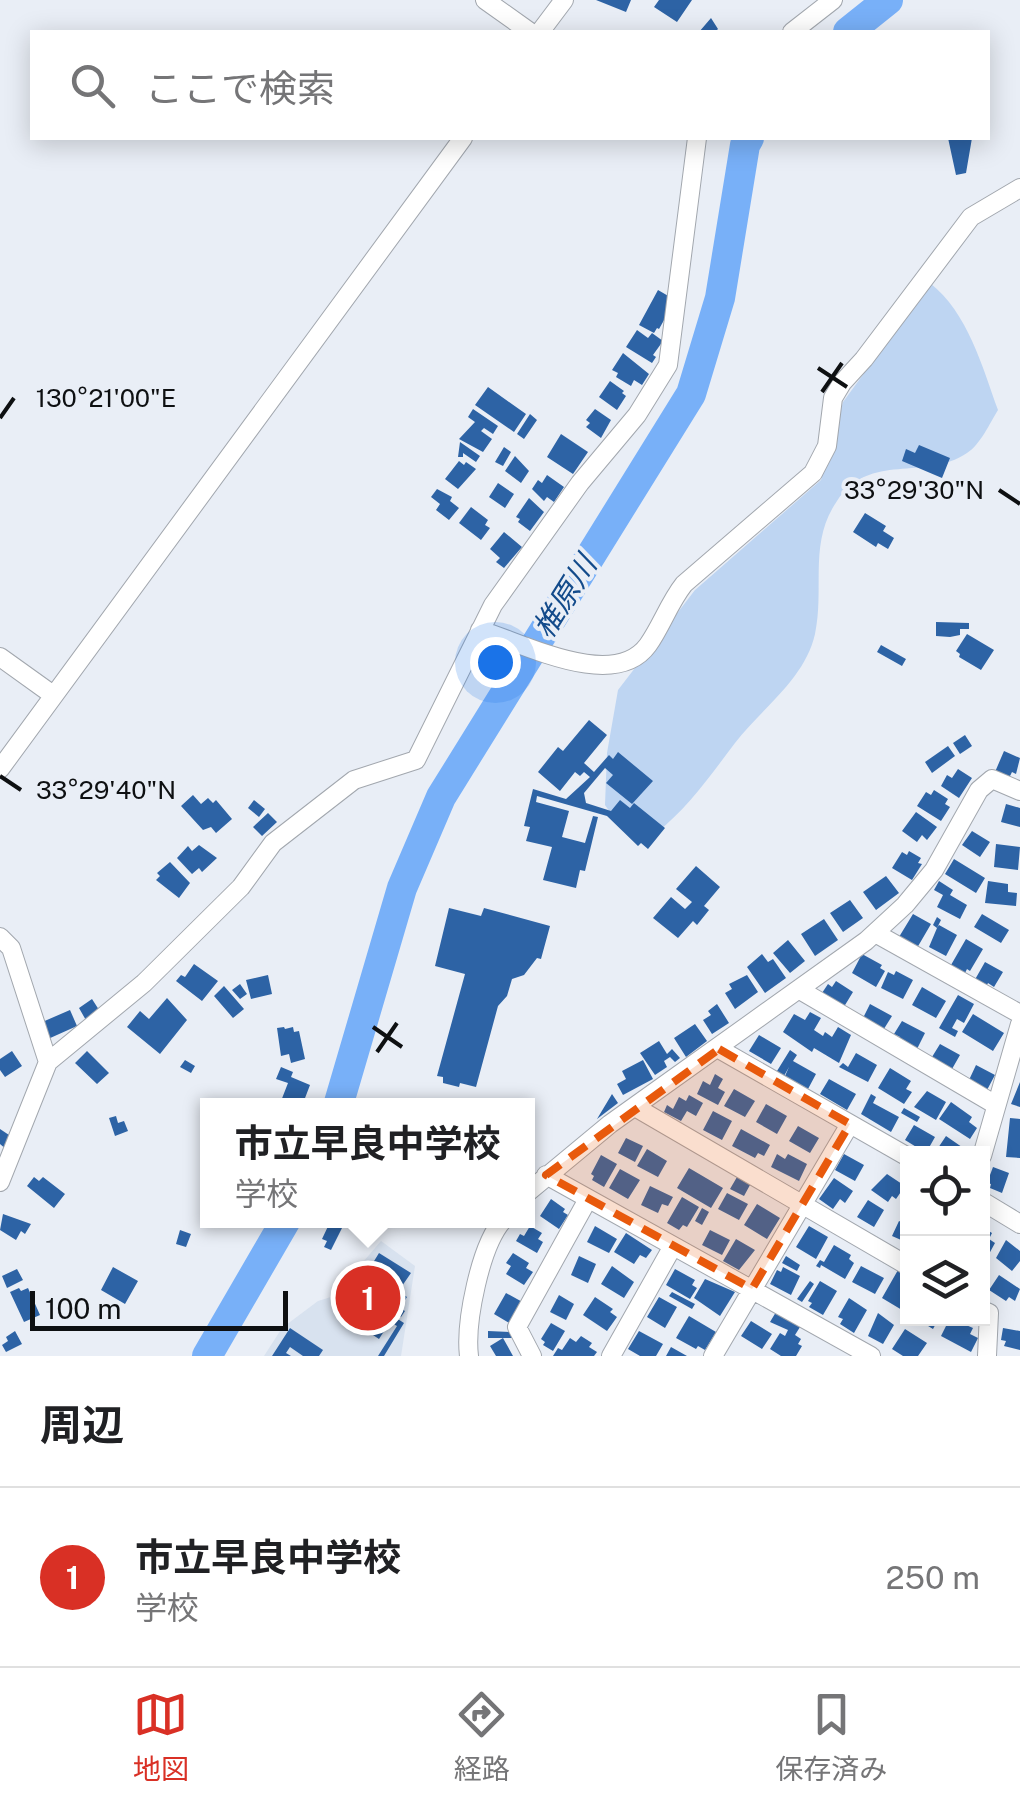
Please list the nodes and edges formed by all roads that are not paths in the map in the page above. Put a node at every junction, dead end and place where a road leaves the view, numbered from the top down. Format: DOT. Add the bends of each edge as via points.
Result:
graph roads {
  1 [pos="485,0"];
  2 [pos="564,0"];
  3 [pos="833,0"];
  4 [pos="527,30"];
  5 [pos="542,30"];
  6 [pos="795,30"];
  7 [pos="462,140"];
  8 [pos="697,140"];
  9 [pos="1020,188"];
  10 [pos="480,630"];
  11 [pos="0,657"];
  12 [pos="53,695"];
  13 [pos="0,769"];
  14 [pos="1020,791"];
  15 [pos="876,933"];
  16 [pos="0,937"];
  17 [pos="800,990"];
  18 [pos="1020,1014"];
  19 [pos="1020,1024"];
  20 [pos="718,1050"];
  21 [pos="48,1062"];
  22 [pos="996,1105"];
  23 [pos="634,1107"];
  24 [pos="850,1124"];
  25 [pos="985,1146"];
  26 [pos="900,1153"];
  27 [pos="546,1175"];
  28 [pos="0,1182"];
  29 [pos="535,1185"];
  30 [pos="588,1199"];
  31 [pos="802,1204"];
  32 [pos="990,1206"];
  33 [pos="1020,1224"];
  34 [pos="498,1228"];
  35 [pos="673,1246"];
  36 [pos="900,1261"];
  37 [pos="752,1289"];
  38 [pos="988,1326"];
  39 [pos="469,1356"];
  40 [pos="532,1356"];
  41 [pos="611,1356"];
  42 [pos="713,1356"];
  43 [pos="870,1356"];
  44 [pos="987,1356"];
  1 -- 4 [label="street"];
  2 -- 5 [label="street"];
  3 -- 6 [label="street"];
  7 -- 12 [label="street"];
  8 -- 10 [label="street" via="668,365"];
  9 -- 10 [label="street" via="971,217 842,383 833,398 827,446 813,473 684,584 638,656 606,666 577,662"];
  10 -- 21 [label="street" via="416,760 354,780 273,843 241,887 144,983"];
  11 -- 12 [label="street"];
  12 -- 13 [label="street"];
  14 -- 15 [label="street" via="992,778 934,870"];
  15 -- 17 [label="street"];
  15 -- 18 [label="street"];
  16 -- 21 [label="street" via="11,948"];
  17 -- 20 [label="street"];
  17 -- 22 [label="street"];
  19 -- 22 [label="street"];
  20 -- 23 [label="street"];
  20 -- 24 [label="street"];
  21 -- 28 [label="street"];
  22 -- 25 [label="street"];
  23 -- 27 [label="street"];
  23 -- 31 [label="street"];
  24 -- 26 [label="street"];
  24 -- 31 [label="street"];
  27 -- 29 [label="street"];
  27 -- 30 [label="street"];
  30 -- 35 [label="street"];
  30 -- 40 [label="street" via="517,1327"];
  31 -- 36 [label="street"];
  31 -- 37 [label="street"];
  32 -- 33 [label="street"];
  34 -- 39 [label="street" via="487,1248 466,1334"];
  35 -- 37 [label="street"];
  35 -- 41 [label="street"];
  37 -- 42 [label="street"];
  37 -- 43 [label="street"];
  38 -- 44 [label="street"];
}
